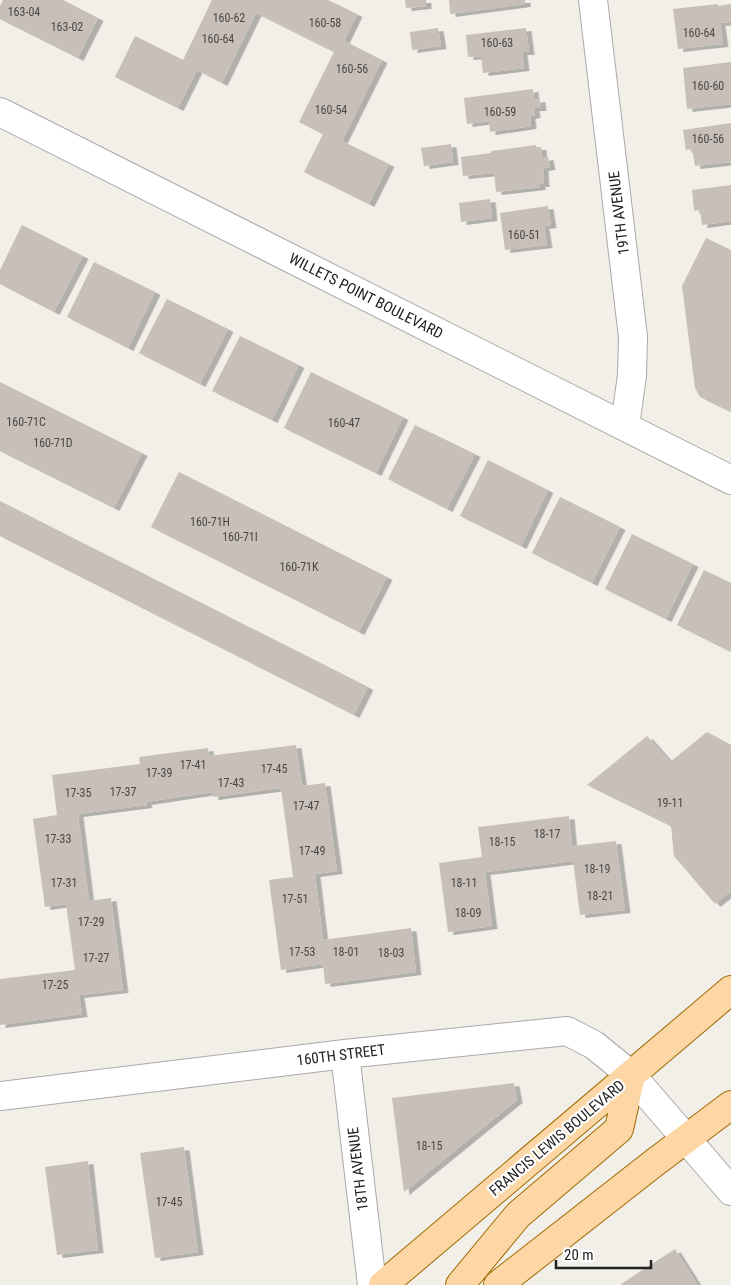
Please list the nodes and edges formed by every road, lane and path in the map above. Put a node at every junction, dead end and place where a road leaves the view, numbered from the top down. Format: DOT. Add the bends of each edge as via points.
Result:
graph roads {
  1 [pos="593,0"];
  2 [pos="0,112"];
  3 [pos="625,426"];
  4 [pos="731,480"];
  5 [pos="731,990"];
  6 [pos="345,1054"];
  7 [pos="631,1075"];
  8 [pos="0,1096"];
  9 [pos="731,1105"];
  10 [pos="686,1139"];
  11 [pos="731,1191"];
  12 [pos="372,1285"];
  13 [pos="383,1285"];
  14 [pos="460,1285"];
  15 [pos="498,1285"];
  1 -- 3 [label="street, 19TH AVENUE" via="633,337"];
  2 -- 3 [label="street, WILLETS POINT BOULEVARD"];
  3 -- 4 [label="street, WILLETS POINT BOULEVARD"];
  5 -- 7 [label="main road, FRANCIS LEWIS BOULEVARD"];
  6 -- 7 [label="street, 160TH STREET" via="567,1031 594,1045"];
  6 -- 8 [label="street, 160TH STREET"];
  6 -- 12 [label="street, 18TH AVENUE"];
  7 -- 10 [label="street, 160TH STREET"];
  7 -- 13 [label="main road, FRANCIS LEWIS BOULEVARD"];
  7 -- 14 [label="main road" via="619,1129 518,1215"];
  9 -- 10 [label="main road"];
  10 -- 11 [label="street"];
  10 -- 15 [label="main road"];
}
